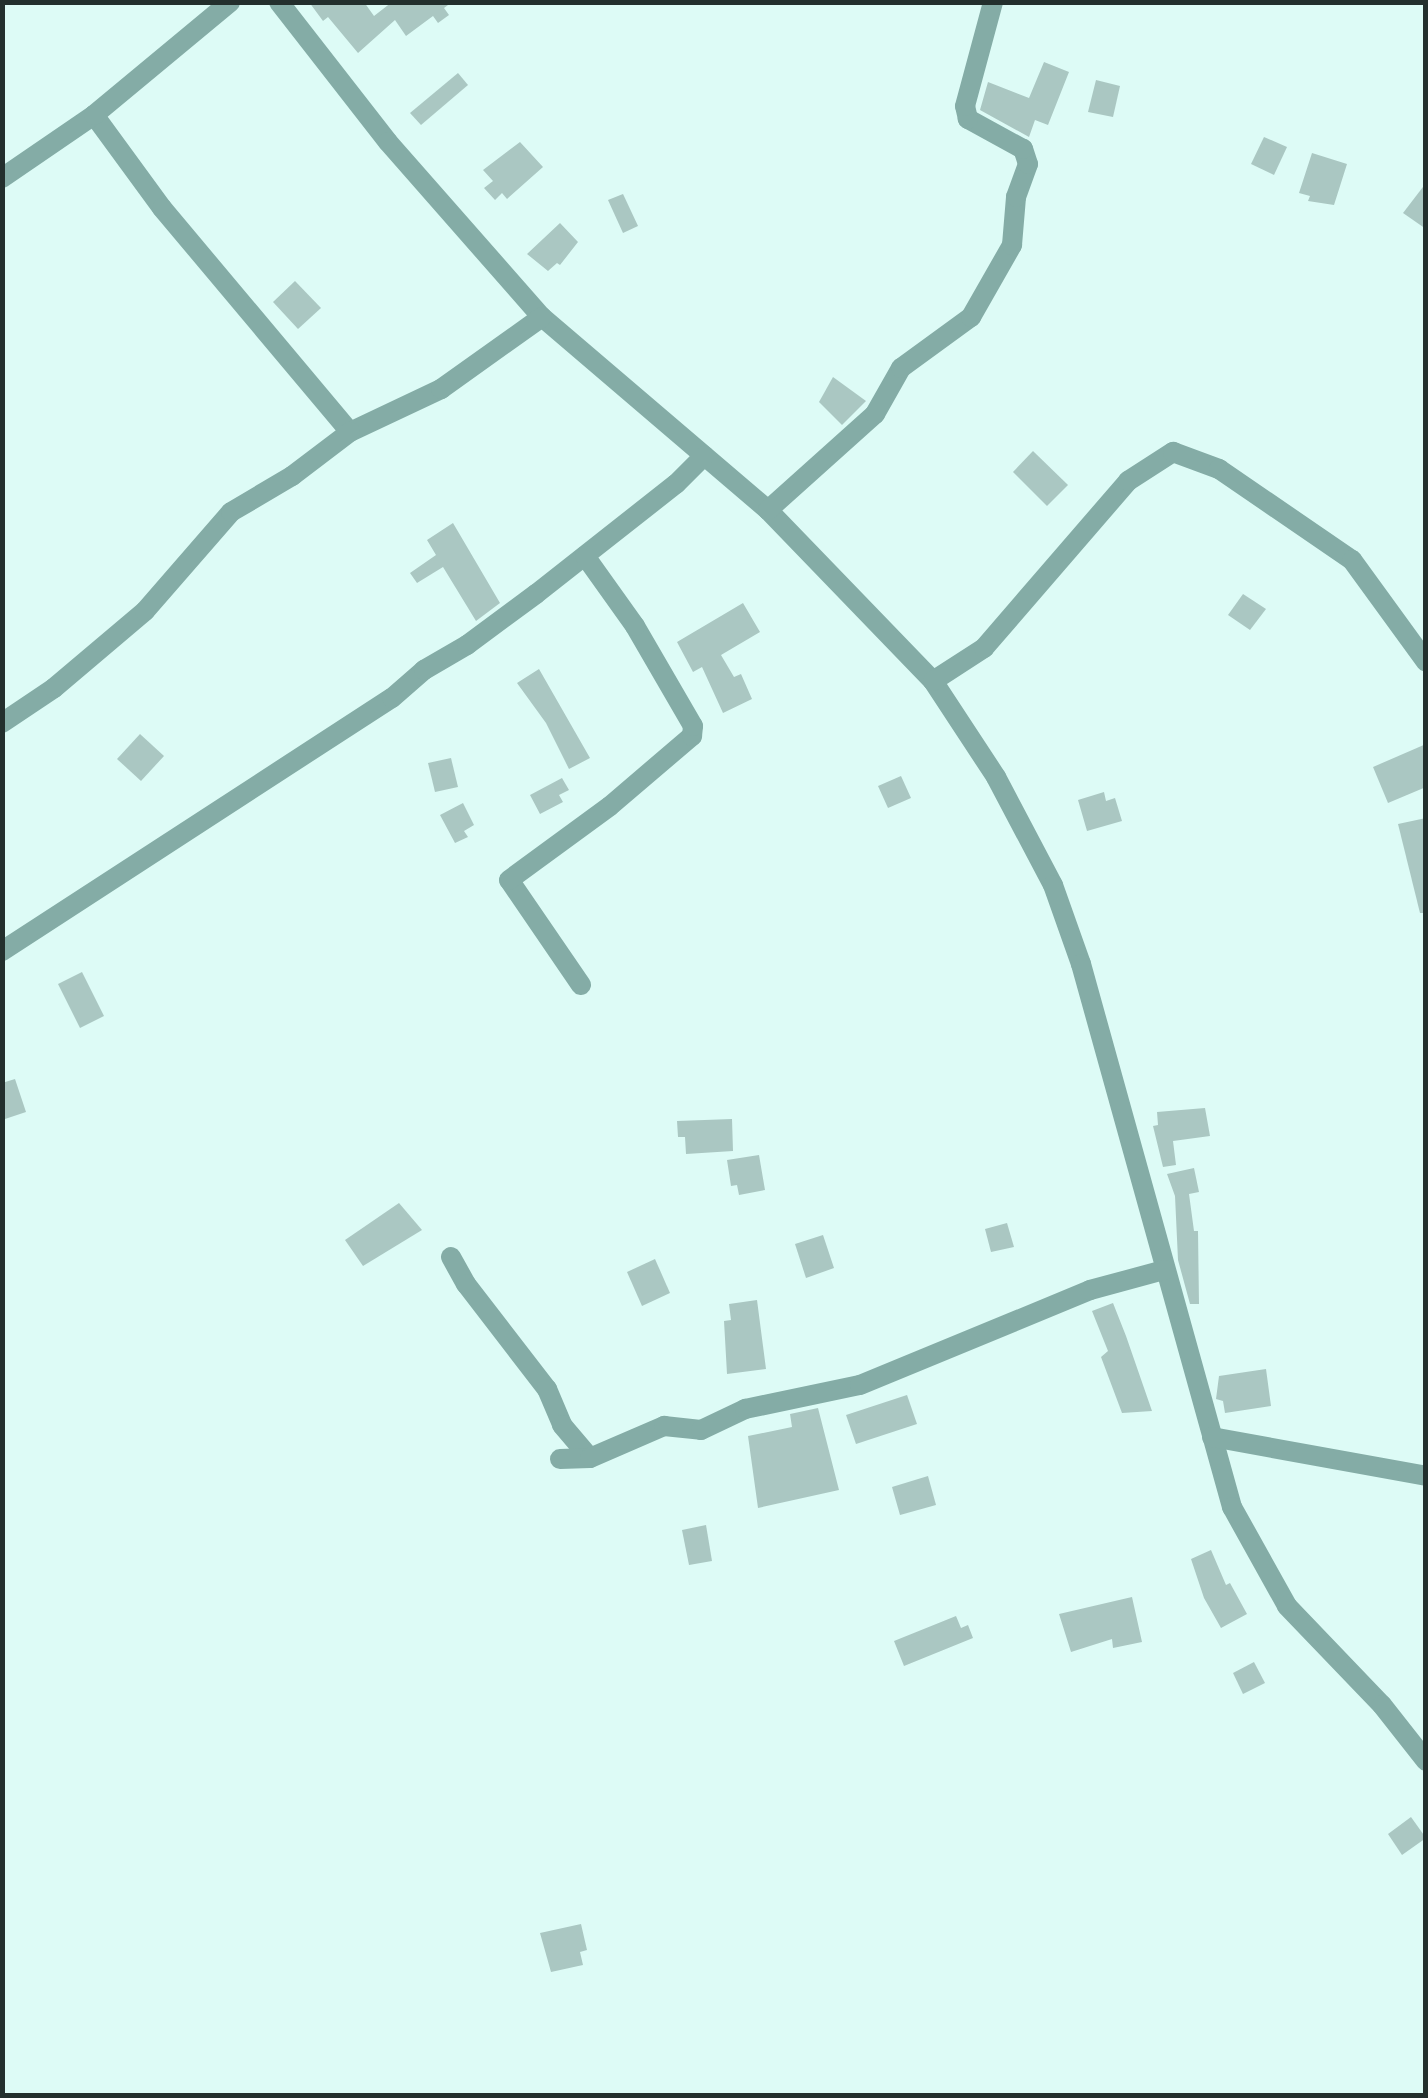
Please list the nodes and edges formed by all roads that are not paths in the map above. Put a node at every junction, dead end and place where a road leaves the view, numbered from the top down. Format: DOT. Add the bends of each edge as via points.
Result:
graph roads {
  1 [pos="230,2"];
  2 [pos="279,2"];
  3 [pos="993,2"];
  4 [pos="94,115"];
  5 [pos="2,178"];
  6 [pos="542,317"];
  7 [pos="350,432"];
  8 [pos="704,456"];
  9 [pos="768,510"];
  10 [pos="585,556"];
  11 [pos="1426,662"];
  12 [pos="933,680"];
  13 [pos="2,724"];
  14 [pos="2,950"];
  15 [pos="581,985"];
  16 [pos="451,1256"];
  17 [pos="1164,1270"];
  18 [pos="1212,1437"];
  19 [pos="590,1458"];
  20 [pos="560,1460"];
  21 [pos="1426,1476"];
  22 [pos="1426,1761"];
  1 -- 4 [label="street"];
  2 -- 6 [label="street" via="388,142"];
  3 -- 9 [label="street" via="965,106 968,119 1023,149 1028,164 1016,198 1012,245 970,316 901,368 876,414"];
  4 -- 5 [label="street"];
  4 -- 7 [label="street" via="162,208"];
  6 -- 7 [label="street" via="441,389"];
  6 -- 8 [label="street"];
  7 -- 13 [label="street" via="231,512 146,610"];
  8 -- 9 [label="street"];
  8 -- 10 [label="street"];
  9 -- 12 [label="street"];
  10 -- 14 [label="street" via="392,698"];
  10 -- 15 [label="street" via="694,726 692,736 610,806 509,880"];
  11 -- 12 [label="street" via="1352,560 1219,469 1174,452 1128,481 984,648"];
  12 -- 17 [label="street" via="996,777 1053,886 1081,964"];
  16 -- 19 [label="street"];
  17 -- 18 [label="street"];
  17 -- 19 [label="street" via="1090,1290 860,1386 746,1410 701,1430 664,1426"];
  18 -- 21 [label="street"];
  18 -- 22 [label="street" via="1232,1506 1287,1606"];
  19 -- 20 [label="street"];
}
